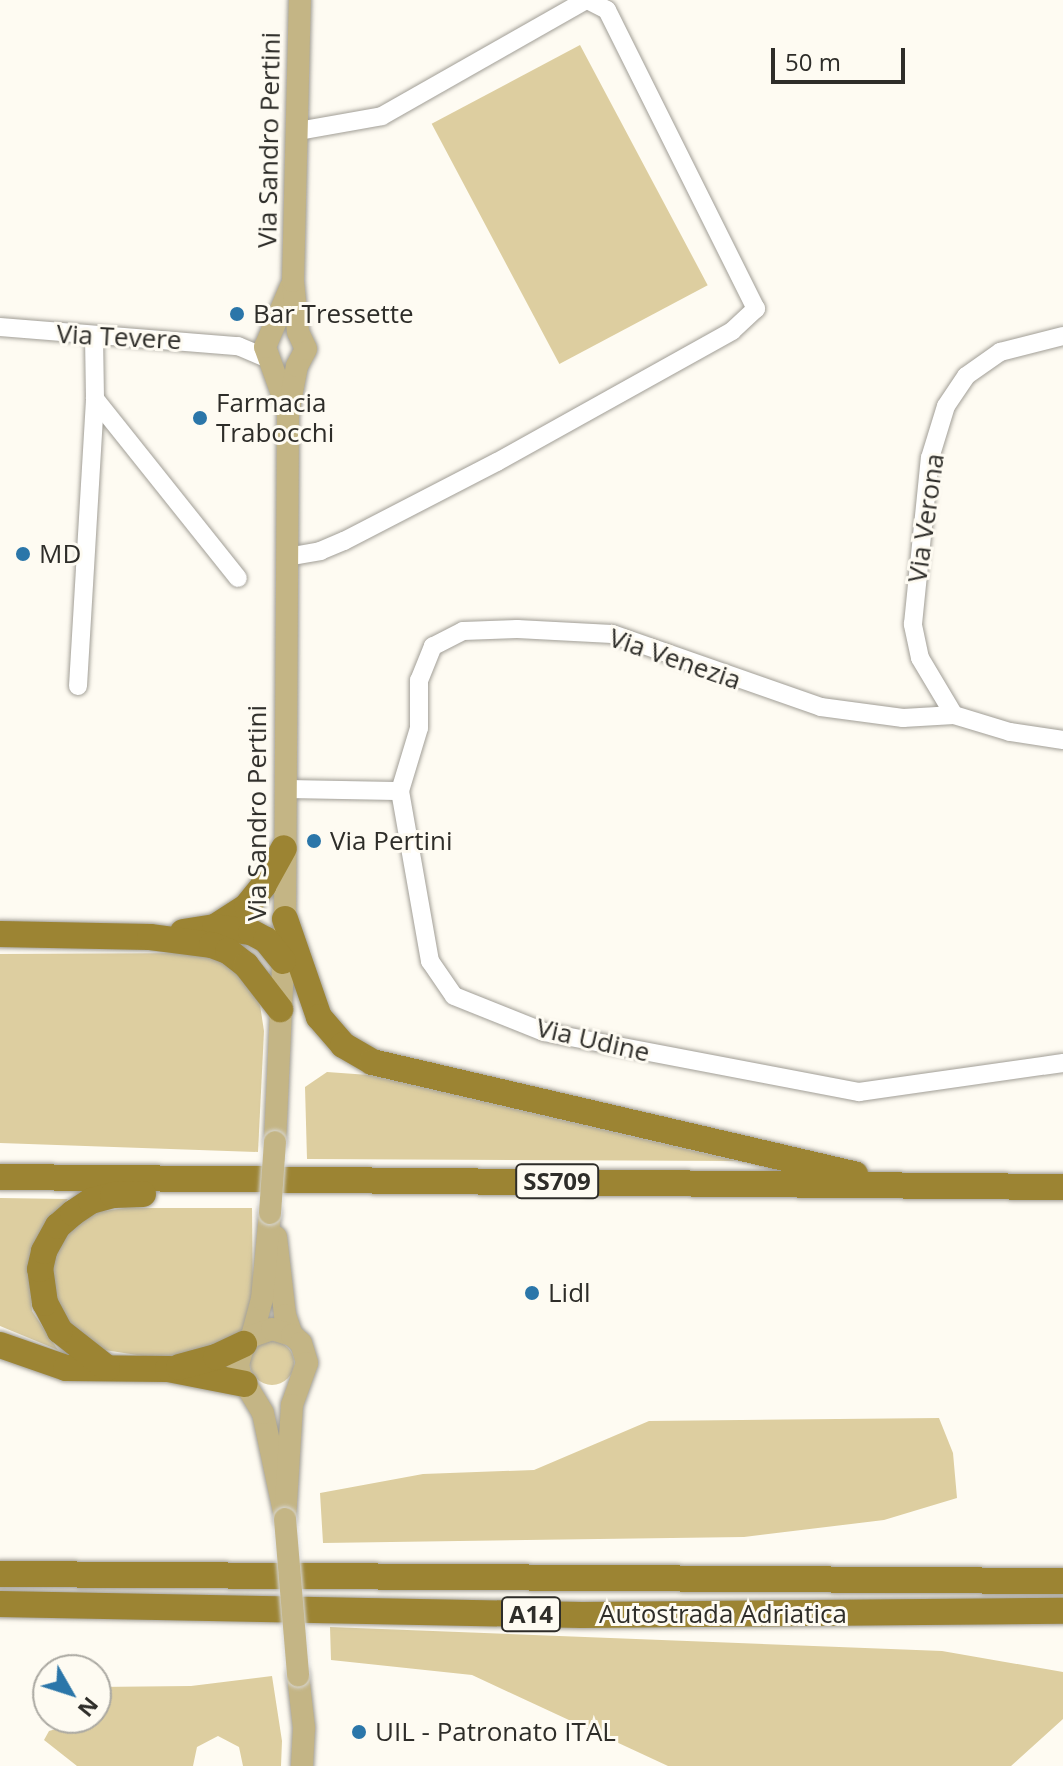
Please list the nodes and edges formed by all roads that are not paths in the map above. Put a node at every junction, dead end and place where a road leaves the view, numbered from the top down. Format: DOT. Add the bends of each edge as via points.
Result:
graph roads {
  1 [pos="300,0"];
  2 [pos="586,0"];
  3 [pos="298,131"];
  4 [pos="293,281"];
  5 [pos="0,327"];
  6 [pos="298,332"];
  7 [pos="272,333"];
  8 [pos="94,336"];
  9 [pos="1063,336"];
  10 [pos="238,346"];
  11 [pos="270,362"];
  12 [pos="297,366"];
  13 [pos="95,399"];
  14 [pos="288,413"];
  15 [pos="287,557"];
  16 [pos="238,578"];
  17 [pos="78,686"];
  18 [pos="954,715"];
  19 [pos="1063,740"];
  20 [pos="284,789"];
  21 [pos="400,791"];
  22 [pos="284,848"];
  23 [pos="285,919"];
  24 [pos="215,927"];
  25 [pos="0,934"];
  26 [pos="150,937"];
  27 [pos="283,961"];
  28 [pos="280,1009"];
  29 [pos="1063,1063"];
  30 [pos="0,1162"];
  31 [pos="0,1177"];
  32 [pos="123,1178"];
  33 [pos="206,1178"];
  34 [pos="909,1186"];
  35 [pos="1063,1187"];
  36 [pos="270,1213"];
  37 [pos="292,1335"];
  38 [pos="248,1340"];
  39 [pos="0,1345"];
  40 [pos="107,1368"];
  41 [pos="168,1369"];
  42 [pos="301,1384"];
  43 [pos="249,1388"];
  44 [pos="285,1516"];
  45 [pos="0,1574"];
  46 [pos="1063,1581"];
  47 [pos="0,1604"];
  48 [pos="1063,1611"];
  49 [pos="302,1766"];
  1 -- 3 [label="main road, Via Sandro Pertini"];
  2 -- 3 [label="street" via="382,116"];
  2 -- 15 [label="street" via="607,10 756,309 732,331 497,462 344,541"];
  3 -- 4 [label="main road, Via Sandro Pertini"];
  4 -- 6 [label="main road, Via Sandro Pertini"];
  4 -- 7 [label="main road, Via Sandro Pertini"];
  5 -- 8 [label="street, Via Tevere"];
  6 -- 7 [label="main road" via="291,328"];
  6 -- 12 [label="main road, Via Sandro Pertini" via="306,349"];
  7 -- 10 [label="street, Via Tevere"];
  7 -- 11 [label="main road, Via Sandro Pertini" via="265,347"];
  8 -- 10 [label="street, Via Tevere"];
  8 -- 13 [label="street"];
  9 -- 18 [label="street, Via Verona" via="1000,352 966,376 946,406 930,458 913,624 920,658"];
  10 -- 11 [label="street, Via Tevere"];
  11 -- 12 [label="main road" via="289,369"];
  11 -- 14 [label="main road, Via Sandro Pertini"];
  12 -- 14 [label="main road, Via Sandro Pertini"];
  13 -- 16 [label="street"];
  13 -- 17 [label="street"];
  14 -- 15 [label="main road, Via Sandro Pertini"];
  15 -- 20 [label="main road, Via Sandro Pertini"];
  18 -- 19 [label="street, Via Venezia" via="1010,732"];
  18 -- 21 [label="street, Via Venezia" via="903,718 821,707 612,634 463,631 433,646 419,680 419,728"];
  20 -- 21 [label="street"];
  20 -- 22 [label="main road, Via Sandro Pertini"];
  21 -- 29 [label="street, Via Udine" via="430,961 454,996 544,1032 859,1092"];
  22 -- 23 [label="main road, Via Sandro Pertini"];
  22 -- 24 [label="highway" via="247,906"];
  23 -- 27 [label="main road, Via Sandro Pertini"];
  23 -- 34 [label="highway" via="319,1017 343,1045 372,1062"];
  24 -- 26 [label="highway"];
  24 -- 27 [label="highway" via="251,932 266,940"];
  25 -- 26 [label="highway"];
  26 -- 28 [label="highway" via="228,951 246,965"];
  27 -- 28 [label="main road, Via Sandro Pertini"];
  28 -- 36 [label="main road, Via Sandro Pertini, bridge"];
  30 -- 32 [label="highway" via="81,1165"];
  31 -- 32 [label="highway, SS709"];
  32 -- 33 [label="highway, SS709"];
  33 -- 34 [label="highway, SS709"];
  33 -- 40 [label="highway" via="180,1193 113,1195 91,1201 58,1226 44,1251 41,1285 51,1317 71,1343"];
  34 -- 35 [label="highway, SS709"];
  36 -- 37 [label="main road, Via Sandro Pertini"];
  36 -- 38 [label="main road, Via Sandro Pertini" via="262,1299"];
  37 -- 38 [label="main road" via="272,1329"];
  37 -- 42 [label="main road, Via Sandro Pertini" via="305,1353"];
  38 -- 41 [label="highway" via="216,1357"];
  38 -- 43 [label="main road, Via Sandro Pertini" via="238,1364"];
  39 -- 40 [label="highway" via="66,1368"];
  40 -- 41 [label="highway"];
  41 -- 43 [label="highway"];
  42 -- 43 [label="main road" via="273,1398"];
  42 -- 44 [label="main road, Via Sandro Pertini" via="292,1405"];
  43 -- 44 [label="main road, Via Sandro Pertini" via="263,1413"];
  44 -- 49 [label="main road, Via Sandro Pertini, bridge" via="304,1728"];
  45 -- 46 [label="highway, Autostrada Adriatica / A14"];
  47 -- 48 [label="highway, Autostrada Adriatica / A14" via="582,1615"];
}
